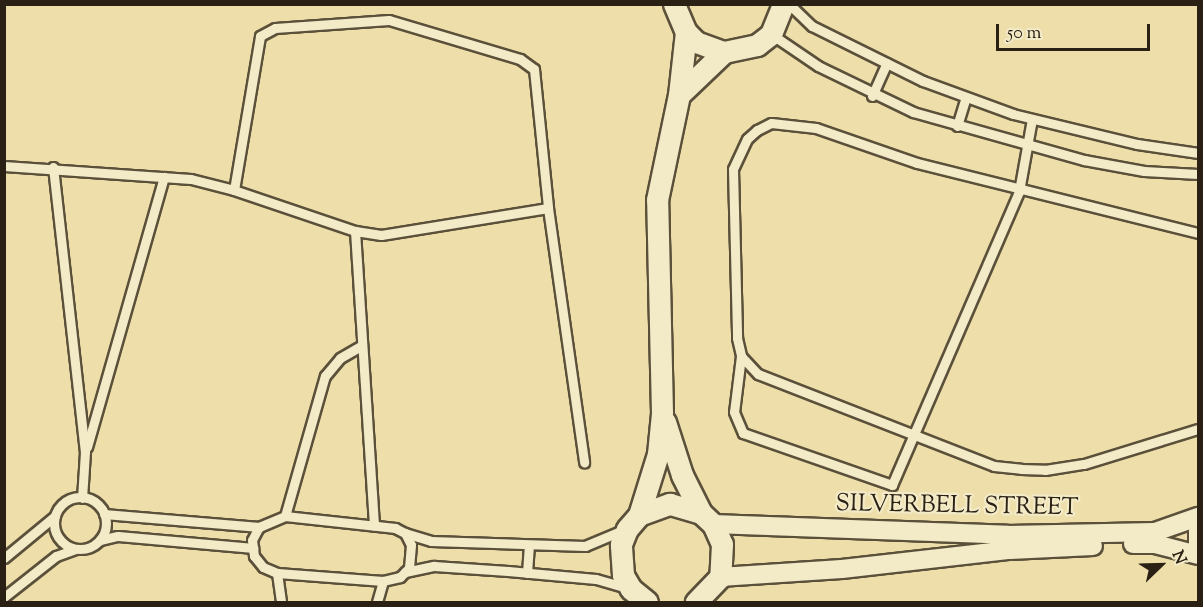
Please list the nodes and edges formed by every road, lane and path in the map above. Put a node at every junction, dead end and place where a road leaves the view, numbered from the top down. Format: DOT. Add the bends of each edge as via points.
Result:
graph roads {
  1 [pos="674,4"];
  2 [pos="783,4"];
  3 [pos="789,4"];
  4 [pos="686,32"];
  5 [pos="771,34"];
  6 [pos="724,52"];
  7 [pos="887,63"];
  8 [pos="679,95"];
  9 [pos="873,96"];
  10 [pos="966,97"];
  11 [pos="1032,119"];
  12 [pos="957,126"];
  13 [pos="1027,145"];
  14 [pos="1198,153"];
  15 [pos="4,166"];
  16 [pos="53,167"];
  17 [pos="1198,174"];
  18 [pos="164,177"];
  19 [pos="234,190"];
  20 [pos="1019,191"];
  21 [pos="548,208"];
  22 [pos="355,231"];
  23 [pos="1198,232"];
  24 [pos="361,346"];
  25 [pos="741,356"];
  26 [pos="662,413"];
  27 [pos="1198,429"];
  28 [pos="915,434"];
  29 [pos="85,452"];
  30 [pos="584,462"];
  31 [pos="82,498"];
  32 [pos="104,514"];
  33 [pos="55,516"];
  34 [pos="285,516"];
  35 [pos="1198,517"];
  36 [pos="707,519"];
  37 [pos="633,522"];
  38 [pos="374,525"];
  39 [pos="259,527"];
  40 [pos="1198,531"];
  41 [pos="405,533"];
  42 [pos="100,540"];
  43 [pos="1198,544"];
  44 [pos="530,546"];
  45 [pos="253,548"];
  46 [pos="75,549"];
  47 [pos="1198,555"];
  48 [pos="4,558"];
  49 [pos="405,572"];
  50 [pos="277,573"];
  51 [pos="527,573"];
  52 [pos="720,577"];
  53 [pos="383,581"];
  54 [pos="639,596"];
  55 [pos="4,597"];
  56 [pos="702,601"];
  57 [pos="281,603"];
  58 [pos="376,603"];
  1 -- 4 [label="street"];
  2 -- 5 [label="street"];
  3 -- 7 [label="lane" via="812,26"];
  4 -- 6 [label="street" via="703,45"];
  4 -- 8 [label="street"];
  5 -- 6 [label="street" via="757,45"];
  5 -- 9 [label="lane"];
  6 -- 8 [label="street"];
  7 -- 9 [label="lane"];
  7 -- 10 [label="lane"];
  8 -- 26 [label="street" via="657,200"];
  9 -- 12 [label="lane"];
  10 -- 11 [label="lane"];
  10 -- 12 [label="lane"];
  11 -- 13 [label="lane"];
  11 -- 14 [label="lane" via="1137,144"];
  12 -- 13 [label="lane"];
  13 -- 17 [label="lane" via="1144,171"];
  13 -- 20 [label="lane"];
  15 -- 16 [label="lane"];
  16 -- 18 [label="lane"];
  16 -- 29 [label="lane"];
  18 -- 19 [label="lane"];
  18 -- 29 [label="lane"];
  19 -- 21 [label="lane" via="260,36 275,28 377,18 520,59 534,69"];
  19 -- 22 [label="lane"];
  20 -- 23 [label="lane"];
  20 -- 25 [label="lane" via="917,163 816,128 771,123 756,130 747,139 733,169 737,338"];
  20 -- 28 [label="lane"];
  21 -- 22 [label="lane" via="381,235"];
  21 -- 30 [label="lane"];
  22 -- 24 [label="lane"];
  24 -- 34 [label="lane" via="340,358 326,376"];
  24 -- 38 [label="lane"];
  25 -- 28 [label="lane" via="758,374"];
  25 -- 28 [label="lane" via="734,412 743,433 892,485"];
  26 -- 36 [label="street" via="682,475"];
  26 -- 37 [label="street" via="658,454"];
  27 -- 28 [label="lane" via="1084,464 1045,470 994,466"];
  29 -- 31 [label="lane"];
  31 -- 32 [label="lane" via="98,505"];
  31 -- 33 [label="lane" via="65,502"];
  32 -- 39 [label="lane"];
  32 -- 42 [label="lane" via="106,523"];
  33 -- 46 [label="lane" via="56,534"];
  33 -- 48 [label="lane"];
  34 -- 38 [label="lane"];
  34 -- 39 [label="lane"];
  35 -- 36 [label="street, SILVERBELL STREET" via="1155,532 1041,535"];
  36 -- 37 [label="street" via="670,504"];
  36 -- 52 [label="street" via="724,555"];
  37 -- 44 [label="lane" via="585,546"];
  37 -- 54 [label="street" via="619,560"];
  38 -- 41 [label="lane"];
  39 -- 45 [label="lane" via="252,540"];
  40 -- 43 [label="street"];
  41 -- 44 [label="lane" via="431,541"];
  41 -- 49 [label="lane" via="412,557"];
  42 -- 45 [label="lane" via="118,536"];
  42 -- 46 [label="lane" via="84,549"];
  44 -- 51 [label="lane"];
  45 -- 50 [label="lane" via="263,567"];
  46 -- 55 [label="lane" via="56,556"];
  47 -- 52 [label="street, SILVERBELL STREET" via="1142,543 1010,549 853,568"];
  49 -- 51 [label="lane" via="434,566"];
  49 -- 53 [label="lane"];
  50 -- 53 [label="lane"];
  50 -- 57 [label="lane"];
  51 -- 54 [label="lane" via="596,579"];
  52 -- 56 [label="street"];
  53 -- 58 [label="lane"];
}
